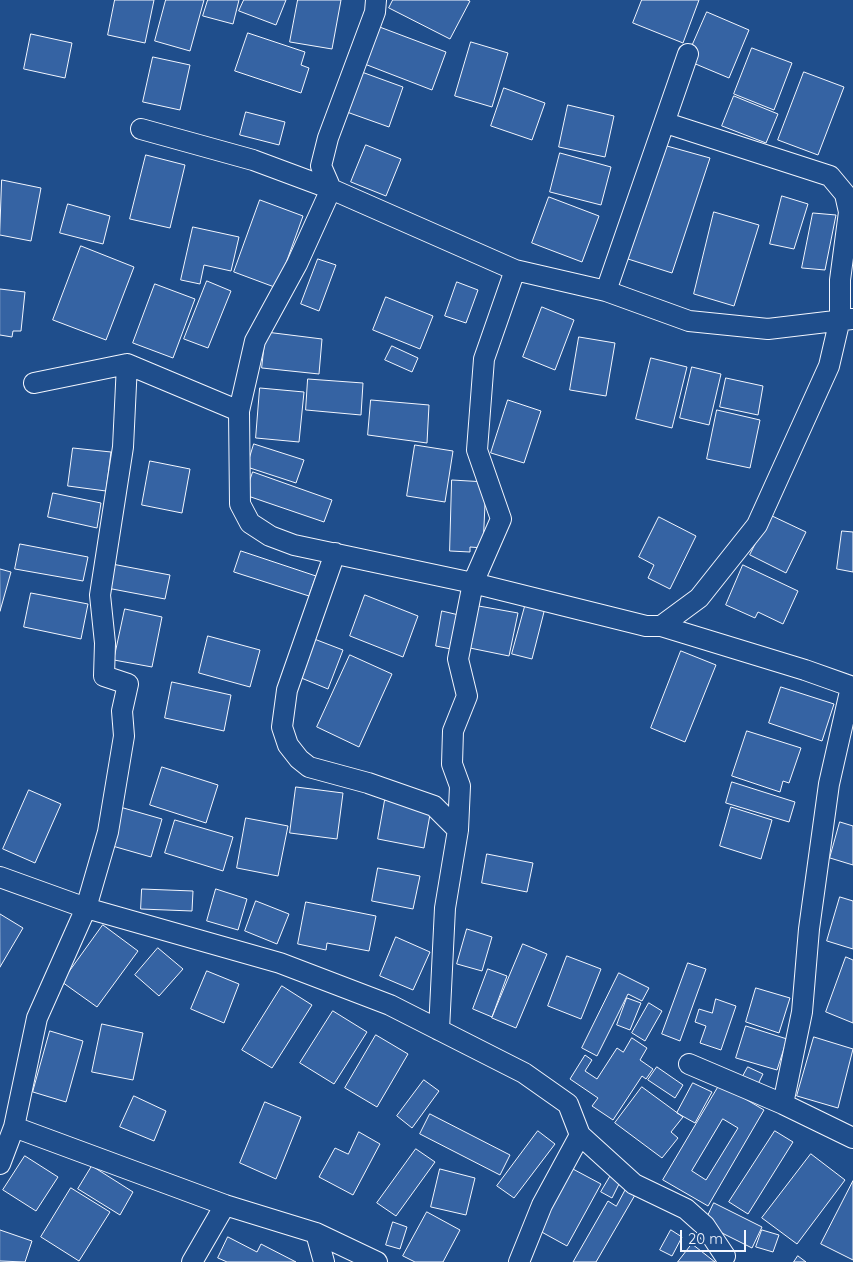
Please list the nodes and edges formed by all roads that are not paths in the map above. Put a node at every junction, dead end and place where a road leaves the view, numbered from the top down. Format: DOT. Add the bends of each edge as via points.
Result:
graph roads {
  1 [pos="376,0"];
  2 [pos="688,54"];
  3 [pos="666,123"];
  4 [pos="141,129"];
  5 [pos="331,189"];
  6 [pos="515,270"];
  7 [pos="606,292"];
  8 [pos="846,319"];
  9 [pos="127,364"];
  10 [pos="34,383"];
  11 [pos="239,411"];
  12 [pos="335,553"];
  13 [pos="473,583"];
  14 [pos="661,626"];
  15 [pos="852,687"];
  16 [pos="458,830"];
  17 [pos="0,877"];
  18 [pos="86,908"];
  19 [pos="439,1030"];
  20 [pos="689,1064"];
  21 [pos="783,1104"];
  22 [pos="14,1127"];
  23 [pos="580,1135"];
  24 [pos="853,1138"];
  25 [pos="0,1164"];
  26 [pos="225,1205"];
  27 [pos="316,1234"];
  28 [pos="726,1256"];
  29 [pos="192,1262"];
  30 [pos="324,1262"];
  31 [pos="377,1262"];
  32 [pos="520,1262"];
  1 -- 5 [label="street" via="376,12 328,138 321,166"];
  2 -- 3 [label="street"];
  3 -- 7 [label="street"];
  3 -- 8 [label="street" via="830,176 845,194 849,212 840,280"];
  4 -- 5 [label="street" via="253,160"];
  5 -- 6 [label="street"];
  5 -- 11 [label="street" via="297,264 256,341"];
  6 -- 7 [label="street"];
  6 -- 13 [label="street" via="484,359 477,450 501,519"];
  7 -- 8 [label="street" via="689,321 768,329"];
  8 -- 14 [label="street" via="830,366 757,526 699,598"];
  9 -- 10 [label="street"];
  9 -- 11 [label="street"];
  9 -- 18 [label="street" via="123,447 100,595 105,643 104,676 128,684 122,711 124,736 108,832"];
  11 -- 12 [label="street" via="240,504 250,523 270,536 294,545"];
  12 -- 13 [label="street"];
  12 -- 16 [label="street" via="287,690 282,727 288,744 309,767 434,806"];
  13 -- 14 [label="street" via="646,626"];
  13 -- 16 [label="street" via="458,660 467,696 453,731 452,764 460,786"];
  14 -- 15 [label="street"];
  15 -- 21 [label="street" via="828,784 802,1012"];
  16 -- 19 [label="street" via="445,908"];
  17 -- 18 [label="street"];
  18 -- 19 [label="street" via="280,964 390,1005"];
  18 -- 22 [label="street" via="38,1018"];
  19 -- 23 [label="street" via="524,1073 568,1104"];
  20 -- 21 [label="street"];
  21 -- 24 [label="street"];
  22 -- 25 [label="street"];
  22 -- 26 [label="street"];
  23 -- 28 [label="street" via="634,1184 686,1210 705,1226"];
  23 -- 32 [label="street" via="542,1205"];
  26 -- 27 [label="street"];
  26 -- 29 [label="street"];
  27 -- 30 [label="street"];
  27 -- 31 [label="street"];
}
